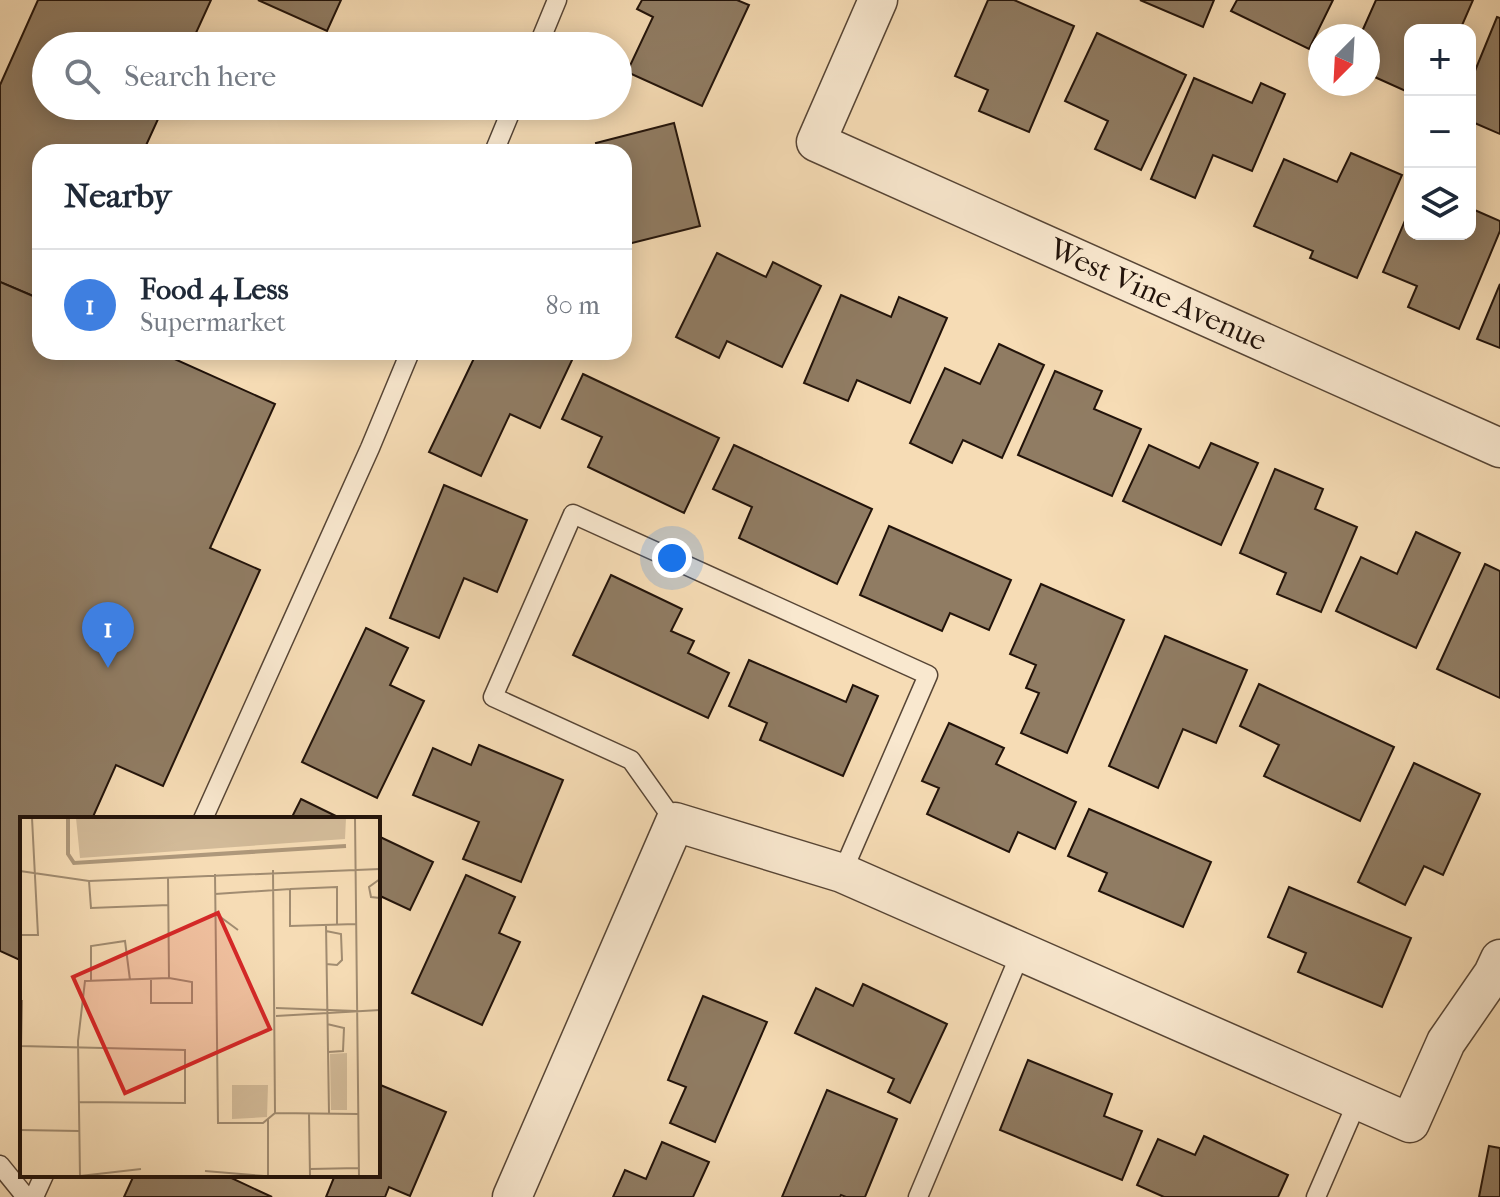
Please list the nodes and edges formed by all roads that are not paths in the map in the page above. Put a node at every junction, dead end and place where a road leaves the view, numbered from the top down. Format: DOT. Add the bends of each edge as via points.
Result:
graph roads {
  1 [pos="557,0"];
  2 [pos="878,0"];
  3 [pos="544,32"];
  4 [pos="507,120"];
  5 [pos="497,144"];
  6 [pos="407,360"];
  7 [pos="1500,448"];
  8 [pos="204,817"];
  9 [pos="675,822"];
  10 [pos="842,873"];
  11 [pos="1021,952"];
  12 [pos="1500,959"];
  13 [pos="1358,1100"];
  14 [pos="0,1165"];
  15 [pos="43,1177"];
  16 [pos="26,1197"];
  17 [pos="34,1197"];
  18 [pos="512,1197"];
  19 [pos="918,1197"];
  20 [pos="1316,1197"];
  1 -- 3 [label="lane"];
  2 -- 7 [label="street, West Vine Avenue" via="816,142"];
  4 -- 5 [label="lane"];
  6 -- 8 [label="lane"];
  9 -- 10 [label="street"];
  9 -- 10 [label="lane" via="631,760 493,697 573,514 928,675"];
  9 -- 18 [label="street"];
  10 -- 11 [label="street"];
  11 -- 13 [label="street"];
  11 -- 19 [label="lane"];
  12 -- 13 [label="street" via="1446,1042 1410,1123"];
  13 -- 20 [label="lane"];
  14 -- 16 [label="lane"];
  15 -- 17 [label="lane"];
}
